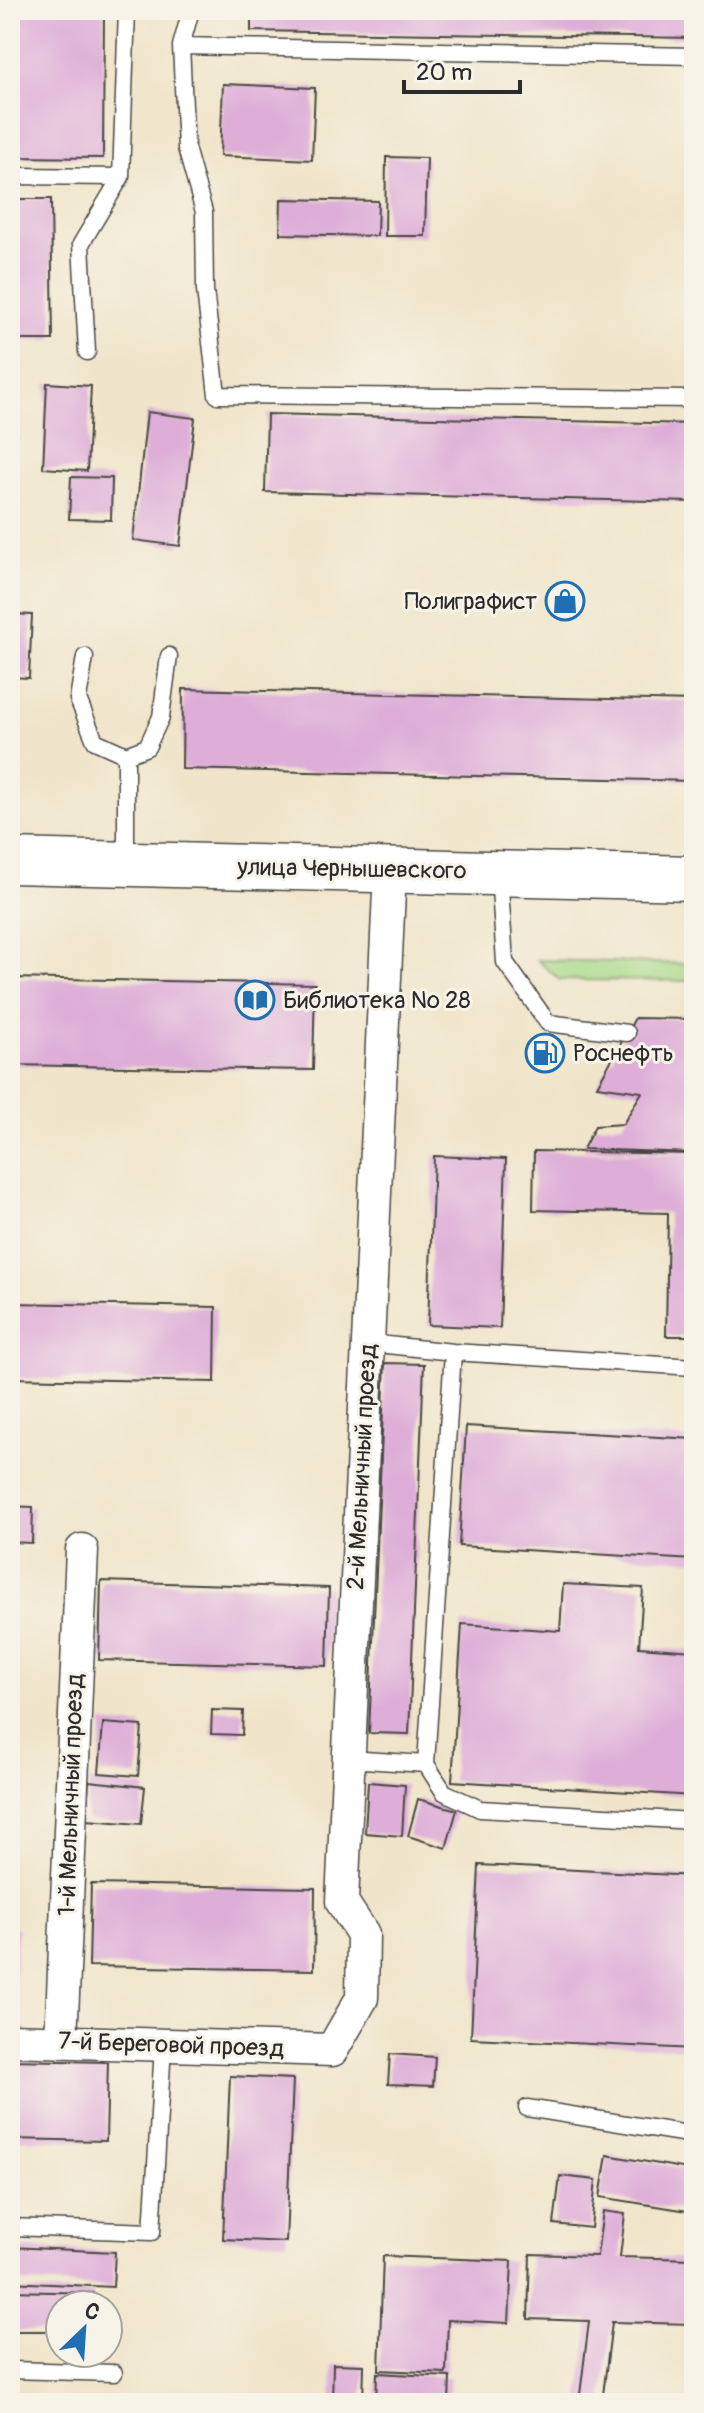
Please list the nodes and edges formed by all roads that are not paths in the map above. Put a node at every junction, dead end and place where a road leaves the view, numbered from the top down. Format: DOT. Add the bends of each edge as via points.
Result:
graph roads {
  1 [pos="127,10"];
  2 [pos="191,10"];
  3 [pos="181,46"];
  4 [pos="694,56"];
  5 [pos="10,176"];
  6 [pos="121,177"];
  7 [pos="87,352"];
  8 [pos="694,399"];
  9 [pos="169,656"];
  10 [pos="85,657"];
  11 [pos="126,755"];
  12 [pos="10,861"];
  13 [pos="126,863"];
  14 [pos="390,870"];
  15 [pos="499,872"];
  16 [pos="694,878"];
  17 [pos="627,1033"];
  18 [pos="368,1343"];
  19 [pos="453,1352"];
  20 [pos="694,1367"];
  21 [pos="82,1550"];
  22 [pos="348,1759"];
  23 [pos="426,1764"];
  24 [pos="694,1821"];
  25 [pos="10,2040"];
  26 [pos="61,2041"];
  27 [pos="163,2046"];
  28 [pos="332,2050"];
  29 [pos="527,2108"];
  30 [pos="694,2135"];
  31 [pos="10,2227"];
  32 [pos="10,2370"];
  33 [pos="114,2373"];
  1 -- 6 [label="lane"];
  2 -- 3 [label="lane"];
  3 -- 4 [label="lane"];
  3 -- 8 [label="lane" via="186,148 204,212 205,290 217,395"];
  5 -- 6 [label="lane"];
  6 -- 7 [label="lane" via="81,244"];
  9 -- 11 [label="lane" via="161,717 147,747"];
  10 -- 11 [label="lane" via="78,699 95,741"];
  11 -- 13 [label="lane"];
  12 -- 13 [label="main road, улица Чернышевского"];
  13 -- 14 [label="main road, улица Чернышевского"];
  14 -- 15 [label="main road, улица Чернышевского"];
  14 -- 18 [label="street, 2-й Мельничный проезд"];
  15 -- 16 [label="main road, улица Чернышевского"];
  15 -- 17 [label="lane" via="505,962 548,1023"];
  18 -- 19 [label="lane"];
  18 -- 22 [label="street, 2-й Мельничный проезд"];
  19 -- 20 [label="lane"];
  19 -- 23 [label="lane"];
  21 -- 26 [label="street, 1-й Мельничный проезд"];
  22 -- 23 [label="lane"];
  22 -- 28 [label="street, 2-й Мельничный проезд" via="342,1902 363,1934 362,1998"];
  23 -- 24 [label="lane" via="444,1792 480,1809"];
  25 -- 26 [label="street, 7-й Береговой проезд"];
  26 -- 27 [label="street, 7-й Береговой проезд"];
  27 -- 28 [label="street, 7-й Береговой проезд"];
  27 -- 31 [label="lane" via="152,2232"];
  29 -- 30 [label="lane"];
  32 -- 33 [label="lane"];
}
